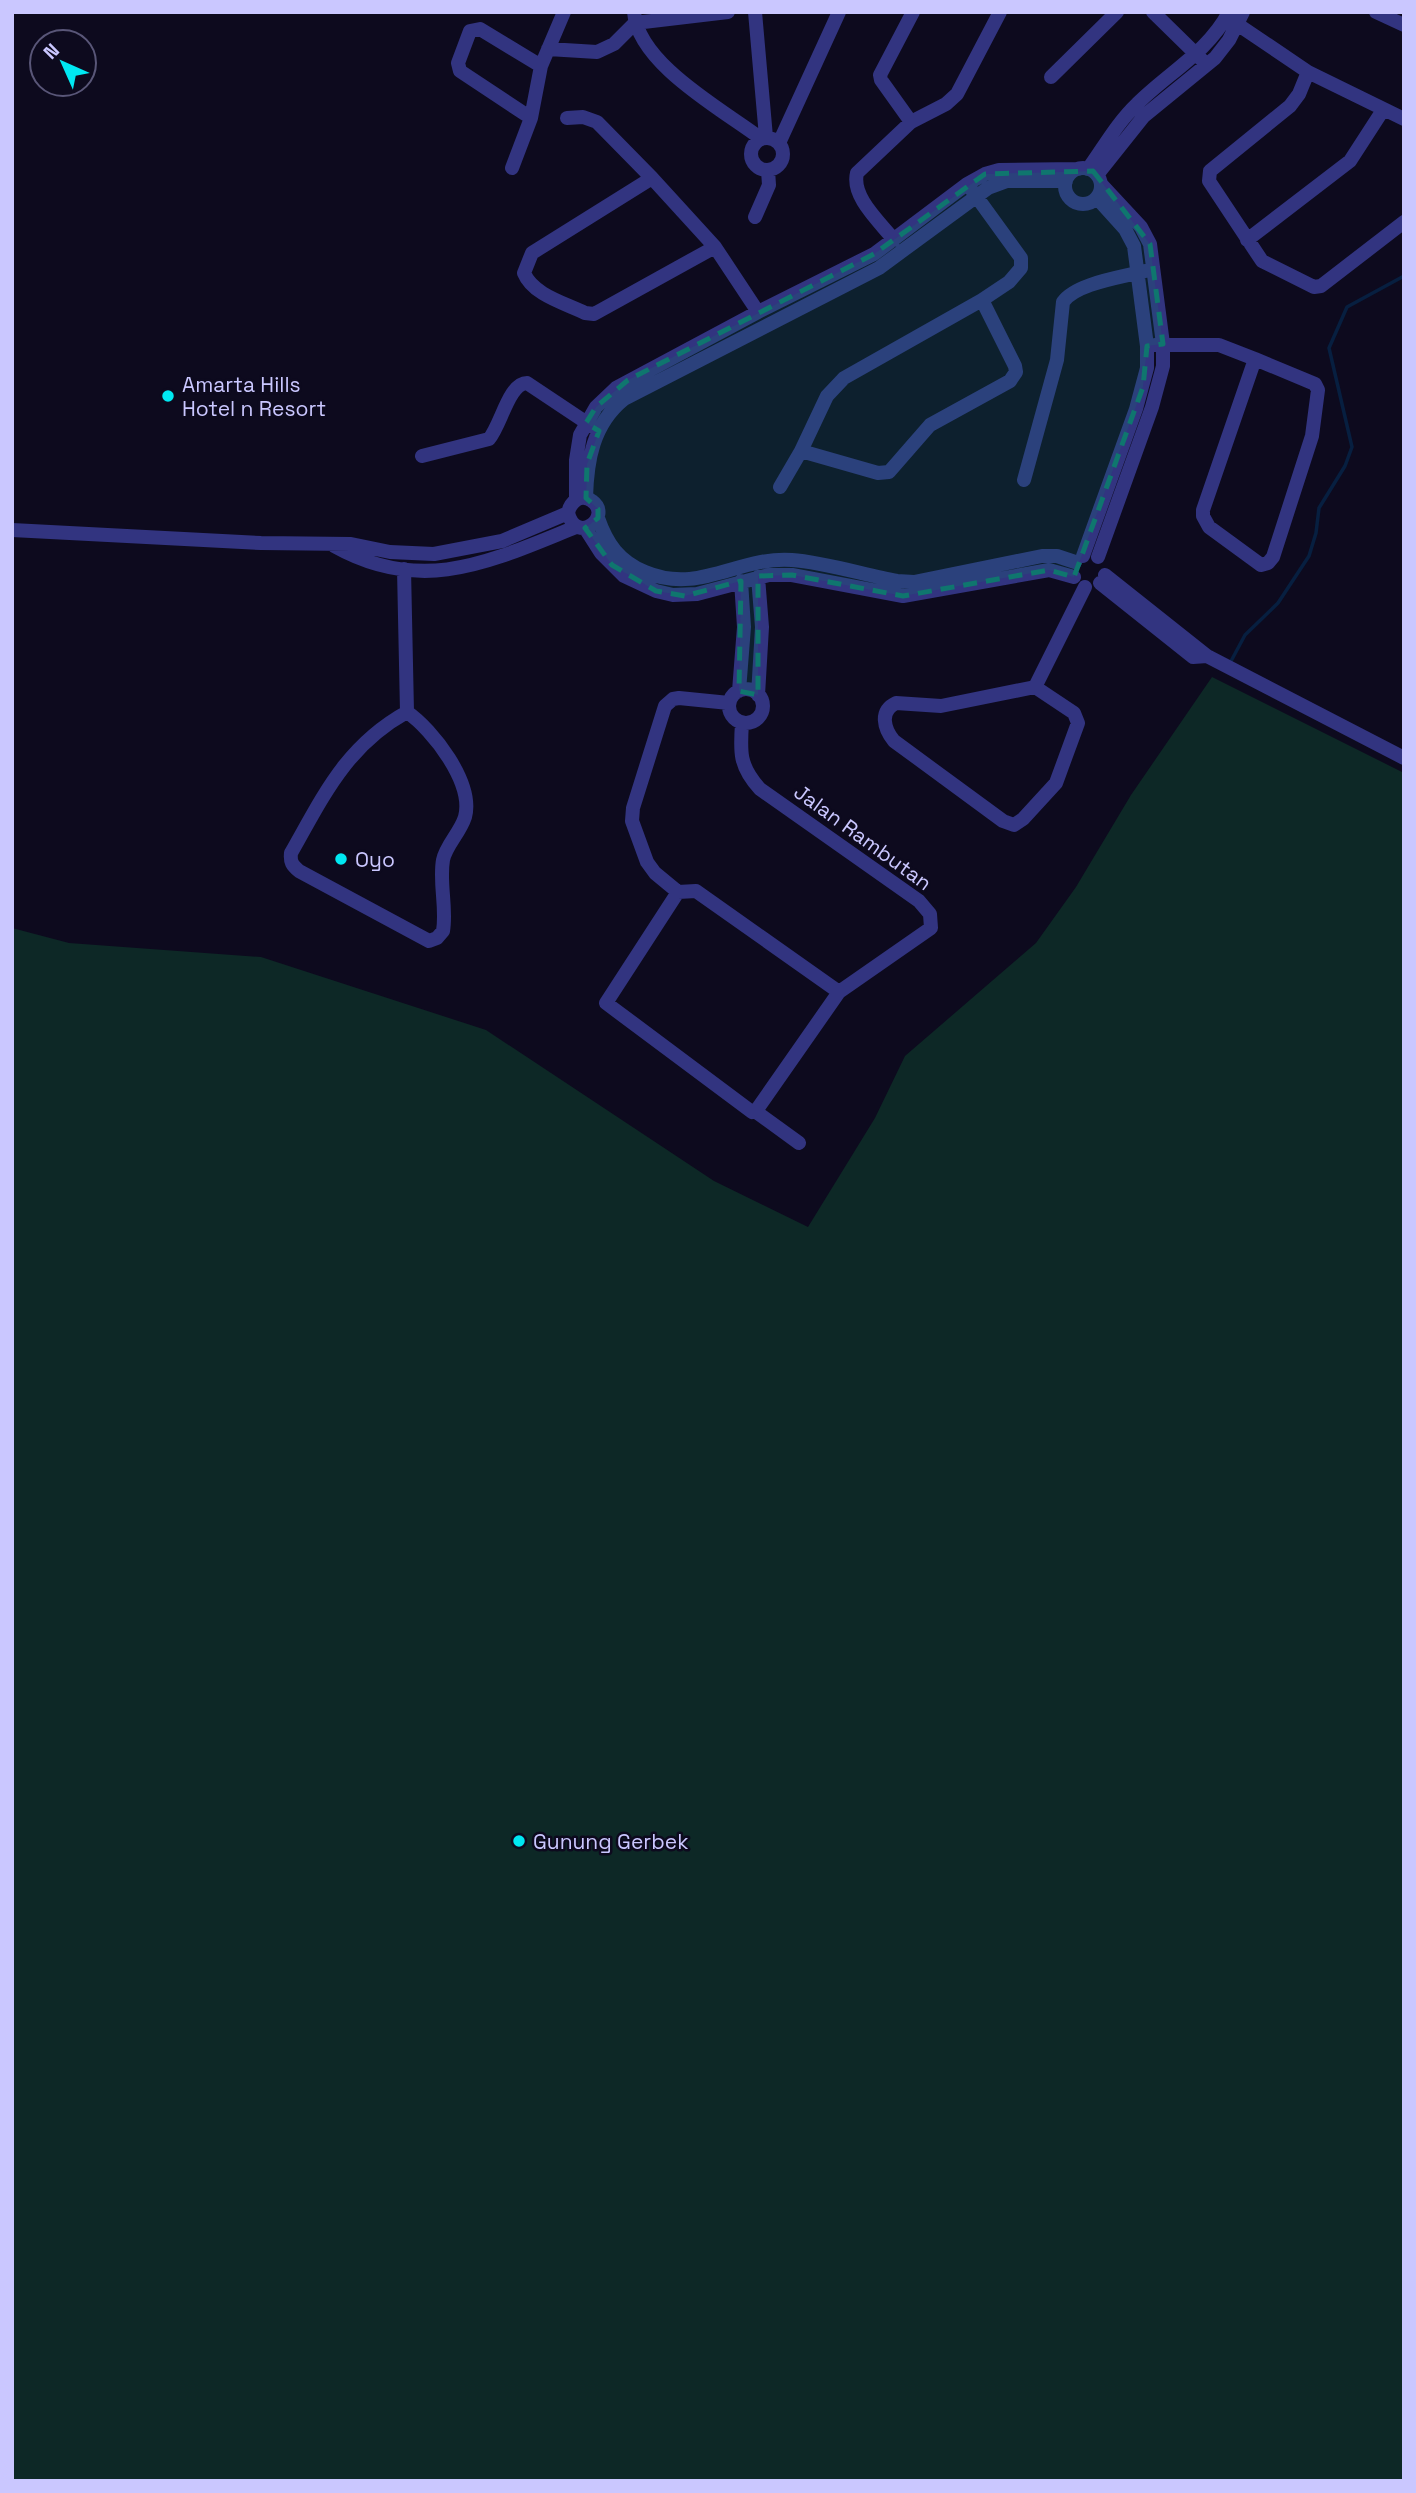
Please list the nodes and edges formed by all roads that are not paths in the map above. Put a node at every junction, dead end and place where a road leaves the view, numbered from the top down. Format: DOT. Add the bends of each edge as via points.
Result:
graph roads {
  1 [pos="564,12"];
  2 [pos="728,12"];
  3 [pos="755,12"];
  4 [pos="839,12"];
  5 [pos="913,12"];
  6 [pos="1000,12"];
  7 [pos="1116,12"];
  8 [pos="1153,12"];
  9 [pos="1376,12"];
  10 [pos="1237,16"];
  11 [pos="635,17"];
  12 [pos="1404,25"];
  13 [pos="548,49"];
  14 [pos="1196,54"];
  15 [pos="1207,65"];
  16 [pos="541,66"];
  17 [pos="1308,72"];
  18 [pos="1051,77"];
  19 [pos="1383,110"];
  20 [pos="531,118"];
  21 [pos="567,118"];
  22 [pos="1404,119"];
  23 [pos="911,122"];
  24 [pos="768,139"];
  25 [pos="512,168"];
  26 [pos="768,170"];
  27 [pos="652,178"];
  28 [pos="1092,179"];
  29 [pos="1066,181"];
  30 [pos="971,190"];
  31 [pos="755,217"];
  32 [pos="1404,222"];
  33 [pos="894,240"];
  34 [pos="1247,240"];
  35 [pos="715,247"];
  36 [pos="1154,269"];
  37 [pos="1138,273"];
  38 [pos="982,300"];
  39 [pos="758,312"];
  40 [pos="699,343"];
  41 [pos="1163,344"];
  42 [pos="1147,346"];
  43 [pos="705,357"];
  44 [pos="1255,359"];
  45 [pos="586,423"];
  46 [pos="598,431"];
  47 [pos="801,451"];
  48 [pos="422,456"];
  49 [pos="1024,480"];
  50 [pos="780,487"];
  51 [pos="581,499"];
  52 [pos="568,513"];
  53 [pos="598,518"];
  54 [pos="580,527"];
  55 [pos="12,530"];
  56 [pos="505,548"];
  57 [pos="355,550"];
  58 [pos="404,569"];
  59 [pos="1089,571"];
  60 [pos="758,577"];
  61 [pos="741,582"];
  62 [pos="685,588"];
  63 [pos="1035,687"];
  64 [pos="739,691"];
  65 [pos="758,695"];
  66 [pos="729,703"];
  67 [pos="407,712"];
  68 [pos="742,723"];
  69 [pos="1404,758"];
  70 [pos="678,892"];
  71 [pos="839,992"];
  72 [pos="755,1111"];
  73 [pos="799,1143"];
  1 -- 13 [label="street"];
  2 -- 11 [label="street"];
  3 -- 24 [label="street"];
  4 -- 24 [label="street"];
  5 -- 23 [label="street" via="880,75"];
  6 -- 23 [label="street" via="957,94"];
  7 -- 18 [label="street"];
  8 -- 14 [label="street"];
  9 -- 12 [label="street"];
  10 -- 14 [label="street"];
  10 -- 15 [label="street" via="1222,48"];
  10 -- 17 [label="street"];
  11 -- 13 [label="street" via="605,50"];
  11 -- 24 [label="street" via="645,42 675,75 710,104"];
  13 -- 16 [label="street"];
  14 -- 15 [label="street"];
  14 -- 28 [label="street" via="1122,119"];
  15 -- 28 [label="street" via="1144,116"];
  16 -- 20 [label="street"];
  16 -- 20 [label="street" via="475,28 458,63 460,71"];
  17 -- 19 [label="street"];
  17 -- 34 [label="street" via="1290,106 1210,171 1209,181"];
  19 -- 22 [label="street"];
  19 -- 34 [label="street" via="1350,162"];
  20 -- 25 [label="street"];
  21 -- 27 [label="street" via="597,122"];
  23 -- 33 [label="street" via="862,166 855,181 857,192"];
  24 -- 26 [label="street" via="783,152 781,162"];
  24 -- 26 [label="street" via="753,145 750,155 758,168"];
  26 -- 31 [label="street" via="769,185"];
  27 -- 35 [label="street"];
  27 -- 35 [label="street" via="532,253 524,273 527,282 594,314"];
  28 -- 29 [label="street" via="1073,172"];
  28 -- 29 [label="street" via="1089,203 1074,202 1066,191"];
  28 -- 30 [label="street" via="999,170 985,174"];
  28 -- 36 [label="street" via="1141,227 1150,244"];
  28 -- 37 [label="street" via="1134,246"];
  29 -- 30 [label="street" via="1007,181"];
  30 -- 33 [label="street"];
  30 -- 38 [label="street" via="1022,263 1014,278"];
  30 -- 43 [label="street" via="879,268"];
  32 -- 34 [label="street" via="1326,283 1314,287 1269,267"];
  33 -- 39 [label="street" via="860,262"];
  35 -- 39 [label="street"];
  36 -- 37 [label="street"];
  36 -- 41 [label="street"];
  37 -- 42 [label="street"];
  37 -- 49 [label="street" via="1092,285 1063,302 1057,360"];
  38 -- 47 [label="street" via="844,379 827,396"];
  38 -- 47 [label="street" via="1015,366 1010,381 930,425 889,472 878,473"];
  39 -- 40 [label="street"];
  40 -- 43 [label="street"];
  40 -- 45 [label="street" via="616,388"];
  41 -- 42 [label="street"];
  41 -- 44 [label="street" via="1219,345"];
  41 -- 59 [label="street" via="1159,385"];
  42 -- 59 [label="street" via="1143,387"];
  43 -- 46 [label="street" via="624,399"];
  44 -- 44 [label="street" via="1315,384 1318,390 1312,436 1273,556 1261,565 1209,527 1203,516"];
  45 -- 46 [label="street"];
  45 -- 48 [label="street" via="523,383 515,388 489,439"];
  45 -- 51 [label="street" via="577,447"];
  46 -- 51 [label="street"];
  47 -- 50 [label="street"];
  51 -- 52 [label="street" via="570,505"];
  51 -- 53 [label="street" via="594,502"];
  52 -- 54 [label="street" via="570,521"];
  52 -- 56 [label="street"];
  53 -- 54 [label="street" via="593,525"];
  53 -- 62 [label="street" via="606,540 625,561"];
  54 -- 56 [label="street"];
  54 -- 62 [label="street" via="606,559 635,583 656,592"];
  55 -- 57 [label="street" via="333,545"];
  56 -- 57 [label="street" via="434,554"];
  56 -- 58 [label="street" via="460,569"];
  57 -- 58 [label="street"];
  58 -- 67 [label="street"];
  59 -- 60 [label="street" via="1049,570 913,596 792,575"];
  59 -- 62 [label="street" via="1056,556 1042,556 914,582 793,560 769,561"];
  59 -- 63 [label="street"];
  59 -- 69 [label="street" via="1211,658"];
  60 -- 61 [label="street"];
  60 -- 65 [label="street" via="762,626"];
  61 -- 62 [label="street"];
  61 -- 64 [label="street" via="744,627"];
  63 -- 63 [label="street" via="941,706 896,703 887,710 885,725 894,741 1014,825 1056,783 1078,720"];
  64 -- 65 [label="street"];
  64 -- 66 [label="street"];
  65 -- 68 [label="street" via="760,714 752,722"];
  66 -- 68 [label="street" via="733,718"];
  66 -- 70 [label="street" via="679,698 668,702 633,808 635,834 647,862"];
  67 -- 67 [label="street" via="443,751 464,789 466,802 462,825 443,859 443,931 429,941 299,871 290,860 342,766"];
  68 -- 71 [label="street, Jalan Rambutan" via="741,759 760,789 919,901 930,914 931,928"];
  70 -- 71 [label="street" via="696,891"];
  70 -- 72 [label="street" via="606,1003"];
  71 -- 72 [label="street"];
  72 -- 73 [label="street"];
}
